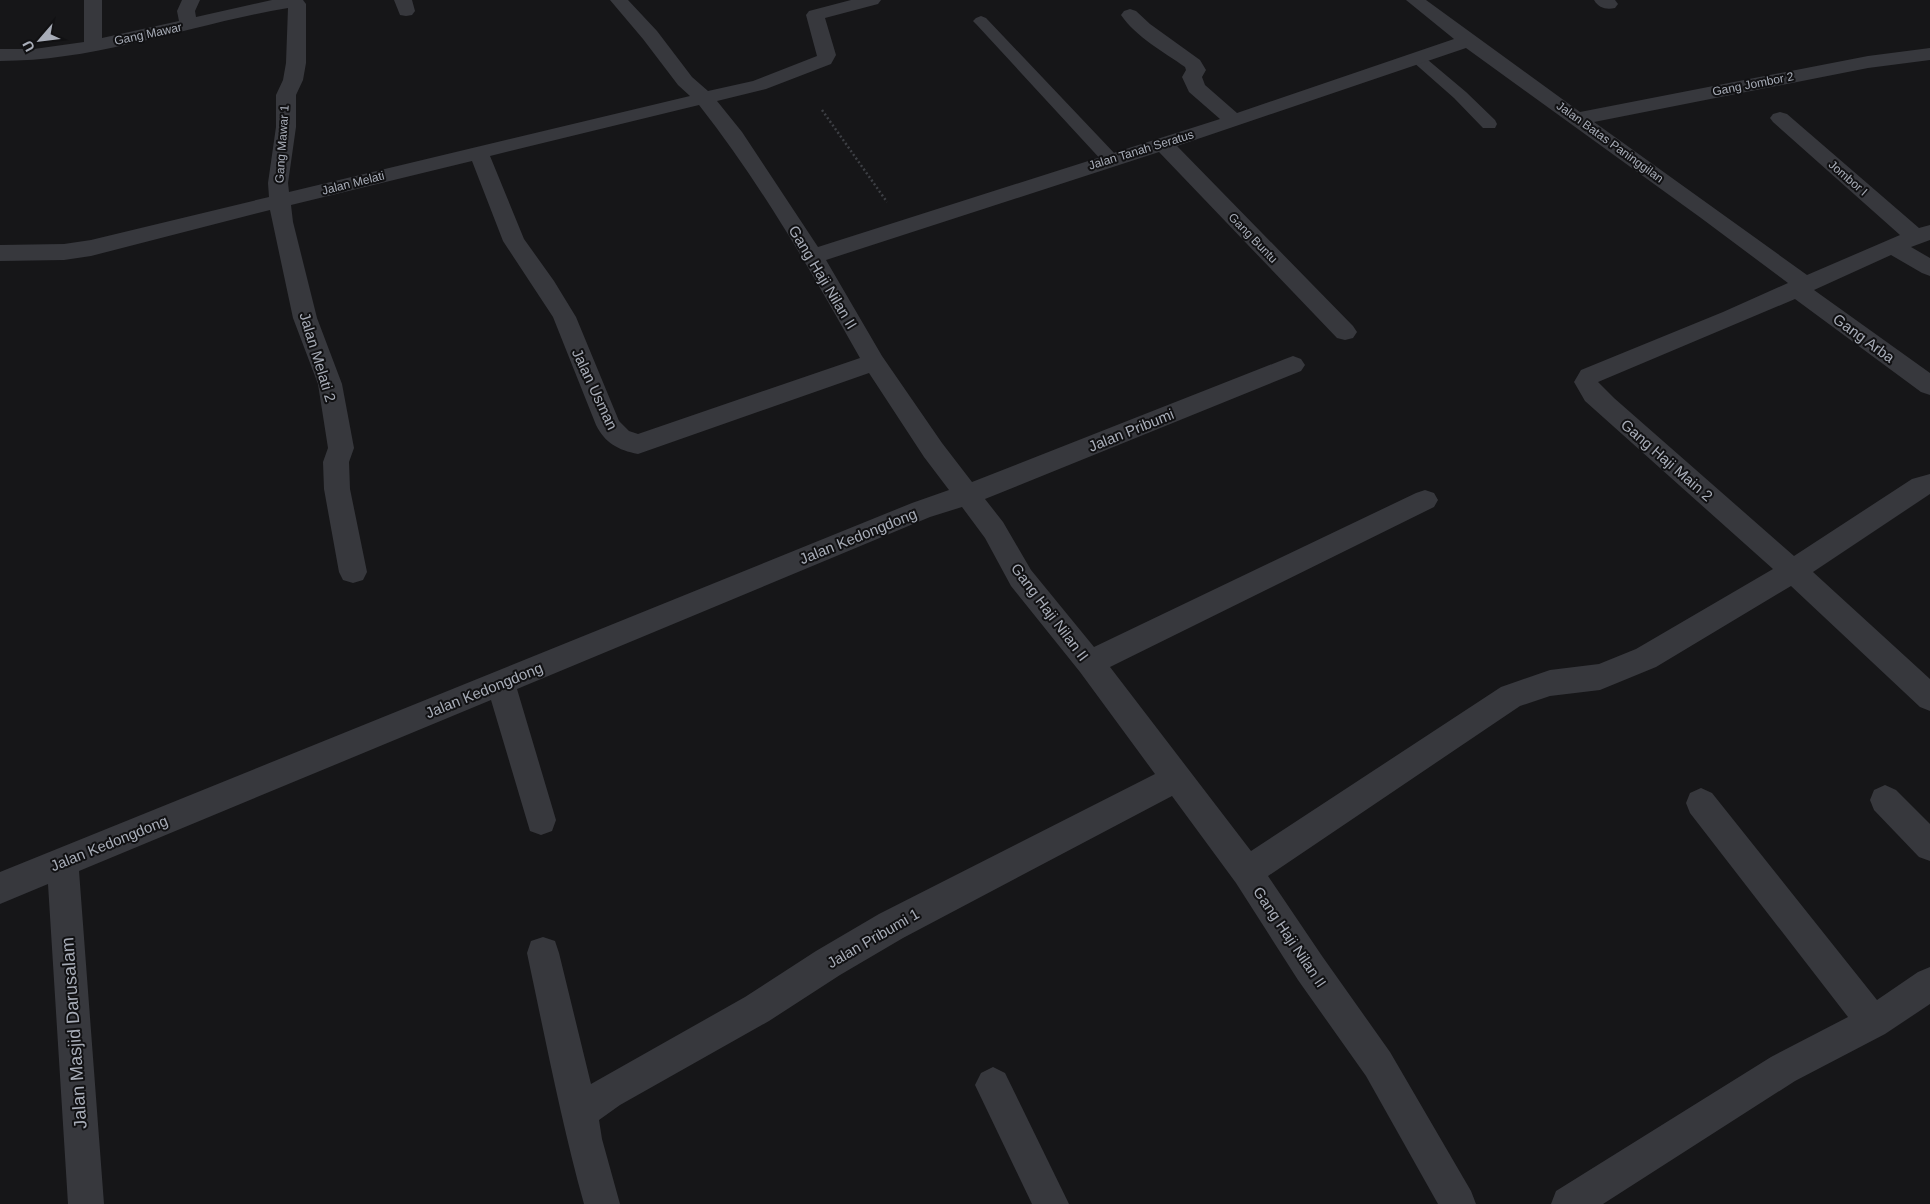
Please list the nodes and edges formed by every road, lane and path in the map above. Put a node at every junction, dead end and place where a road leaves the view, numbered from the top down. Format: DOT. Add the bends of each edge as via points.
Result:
graph roads {
  1 [pos="93,0"];
  2 [pos="190,0"];
  3 [pos="619,0"];
  4 [pos="872,0"];
  5 [pos="303,1"];
  6 [pos="1424,1"];
  7 [pos="1130,15"];
  8 [pos="981,21"];
  9 [pos="189,25"];
  10 [pos="1467,41"];
  11 [pos="92,46"];
  12 [pos="1930,54"];
  13 [pos="0,55"];
  14 [pos="1417,58"];
  15 [pos="704,98"];
  16 [pos="822,110"];
  17 [pos="1780,118"];
  18 [pos="1577,119"];
  19 [pos="1234,121"];
  20 [pos="1489,124"];
  21 [pos="1163,144"];
  22 [pos="478,154"];
  23 [pos="1110,160"];
  24 [pos="280,201"];
  25 [pos="905,227"];
  26 [pos="1923,235"];
  27 [pos="1892,246"];
  28 [pos="0,253"];
  29 [pos="813,256"];
  30 [pos="1930,268"];
  31 [pos="1801,287"];
  32 [pos="1344,332"];
  33 [pos="874,362"];
  34 [pos="1292,365"];
  35 [pos="1930,386"];
  36 [pos="1930,484"];
  37 [pos="969,494"];
  38 [pos="1425,500"];
  39 [pos="1793,571"];
  40 [pos="353,572"];
  41 [pos="1090,663"];
  42 [pos="501,684"];
  43 [pos="1930,698"];
  44 [pos="1175,779"];
  45 [pos="1885,800"];
  46 [pos="1701,803"];
  47 [pos="541,820"];
  48 [pos="1930,846"];
  49 [pos="62,862"];
  50 [pos="1247,872"];
  51 [pos="0,888"];
  52 [pos="543,953"];
  53 [pos="1930,984"];
  54 [pos="1873,1022"];
  55 [pos="993,1085"];
  56 [pos="580,1112"];
  57 [pos="86,1204"];
  58 [pos="602,1204"];
  59 [pos="1051,1204"];
  60 [pos="1458,1204"];
  61 [pos="1568,1204"];
  1 -- 11 [label="street"];
  2 -- 9 [label="street" via="186,11"];
  3 -- 15 [label="street, Gang Haji Nilan II" via="685,81"];
  4 -- 15 [label="street, Jalan Melati" via="815,15 826,50 824,60 759,85"];
  5 -- 9 [label="street, Gang Mawar"];
  5 -- 24 [label="street, Gang Mawar 1" via="294,80 286,95 286,127 278,183"];
  6 -- 10 [label="street, Jalan Batas Paninggilan"];
  7 -- 19 [label="street" via="1192,64 1196,70 1192,77 1196,88"];
  8 -- 23 [label="lane"];
  9 -- 11 [label="street, Gang Mawar"];
  10 -- 14 [label="street, Jalan Tanah Seratus"];
  10 -- 18 [label="street, Jalan Batas Paninggilan"];
  11 -- 13 [label="street, Gang Mawar" via="34,55"];
  12 -- 18 [label="street, Gang Jombor 2" via="1868,62"];
  14 -- 19 [label="street, Jalan Tanah Seratus"];
  14 -- 20 [label="lane"];
  15 -- 22 [label="street, Jalan Melati"];
  15 -- 29 [label="street, Gang Haji Nilan II" via="735,137"];
  16 -- 25 [label="path"];
  17 -- 26 [label="street, Jombor I"];
  18 -- 31 [label="street, Jalan Batas Paninggilan"];
  19 -- 21 [label="street, Jalan Tanah Seratus"];
  21 -- 23 [label="street, Jalan Tanah Seratus"];
  21 -- 32 [label="street, Gang Buntu"];
  22 -- 24 [label="street, Jalan Melati"];
  22 -- 33 [label="street, Jalan Usman" via="514,240 564,317 608,425 624,442 638,444"];
  23 -- 25 [label="street, Jalan Tanah Seratus"];
  24 -- 28 [label="street, Jalan Melati" via="91,248 64,252"];
  24 -- 40 [label="street, Jalan Melati 2" via="305,318 330,384 341,448 336,462 337,488"];
  25 -- 29 [label="street, Jalan Tanah Seratus"];
  26 -- 27 [label="street"];
  27 -- 30 [label="street"];
  27 -- 31 [label="street"];
  29 -- 33 [label="street, Gang Haji Nilan II"];
  31 -- 35 [label="street, Gang Arba"];
  31 -- 39 [label="street, Gang Haji Main 2" via="1589,376 1586,382 1594,395"];
  33 -- 37 [label="street, Gang Haji Nilan II" via="933,450"];
  34 -- 37 [label="street, Jalan Pribumi"];
  36 -- 39 [label="street" via="1921,486"];
  37 -- 41 [label="street, Gang Haji Nilan II" via="1021,578"];
  37 -- 42 [label="street, Jalan Kedongdong" via="903,518"];
  38 -- 41 [label="street"];
  39 -- 43 [label="street, Gang Haji Main 2"];
  39 -- 50 [label="street" via="1646,658 1600,677 1550,683 1511,696"];
  41 -- 44 [label="street, Gang Haji Nilan II"];
  42 -- 47 [label="street"];
  42 -- 49 [label="street, Jalan Kedongdong"];
  44 -- 50 [label="street, Gang Haji Nilan II"];
  44 -- 56 [label="street, Jalan Pribumi 1" via="891,926 758,1009"];
  45 -- 48 [label="street"];
  46 -- 54 [label="street"];
  49 -- 51 [label="street, Jalan Kedongdong"];
  49 -- 57 [label="street, Jalan Masjid Darusalam"];
  50 -- 60 [label="street, Gang Haji Nilan II" via="1378,1064"];
  52 -- 56 [label="street"];
  53 -- 54 [label="street"];
  54 -- 61 [label="street" via="1783,1069"];
  55 -- 59 [label="street"];
  56 -- 58 [label="street"];
}
